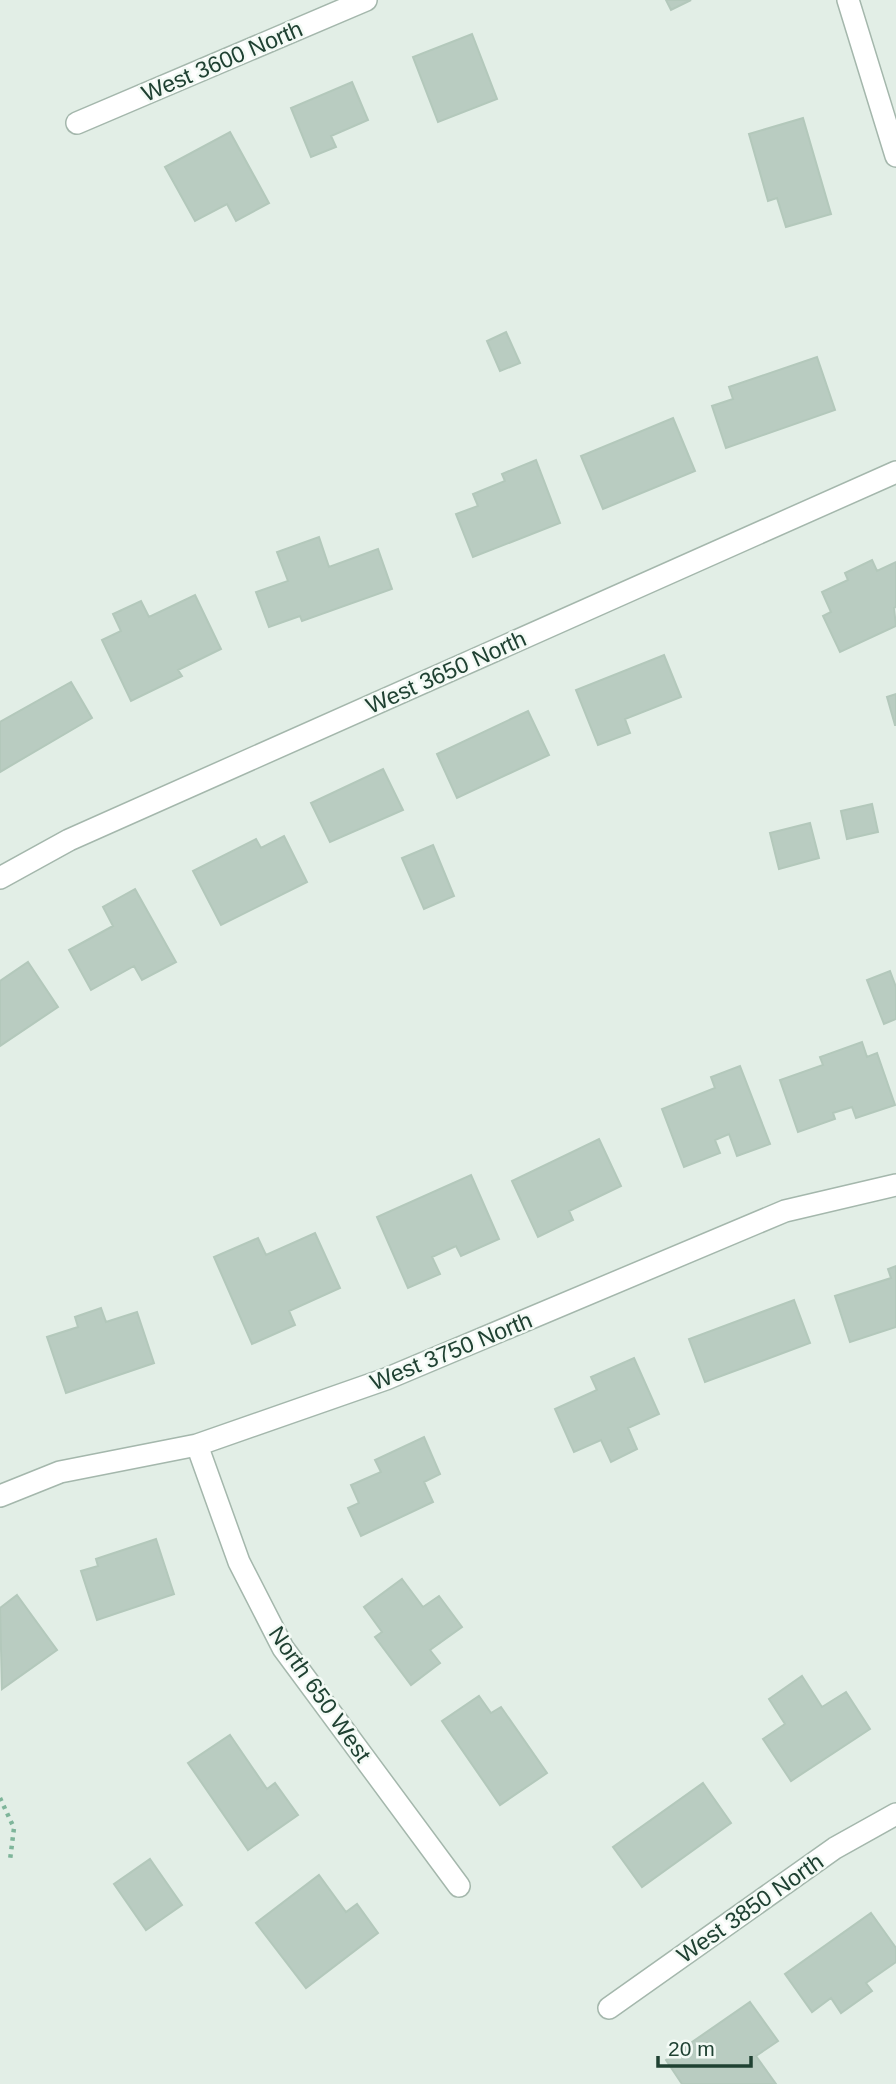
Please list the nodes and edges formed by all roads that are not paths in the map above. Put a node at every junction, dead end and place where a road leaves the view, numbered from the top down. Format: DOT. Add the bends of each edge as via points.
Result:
graph roads {
  1 [pos="366,0"];
  2 [pos="848,0"];
  3 [pos="78,123"];
  4 [pos="896,156"];
  5 [pos="896,472"];
  6 [pos="0,878"];
  7 [pos="896,1185"];
  8 [pos="197,1445"];
  9 [pos="0,1496"];
  10 [pos="896,1814"];
  11 [pos="459,1886"];
  12 [pos="608,2008"];
  1 -- 3 [label="street, West 3600 North"];
  2 -- 4 [label="street"];
  5 -- 6 [label="street, West 3650 North" via="69,840"];
  7 -- 8 [label="street, West 3750 North" via="785,1211 386,1379"];
  8 -- 9 [label="street, West 3750 North" via="61,1472"];
  8 -- 11 [label="street, North 650 West" via="239,1562 283,1648"];
  10 -- 12 [label="street, West 3850 North" via="835,1849"];
}
